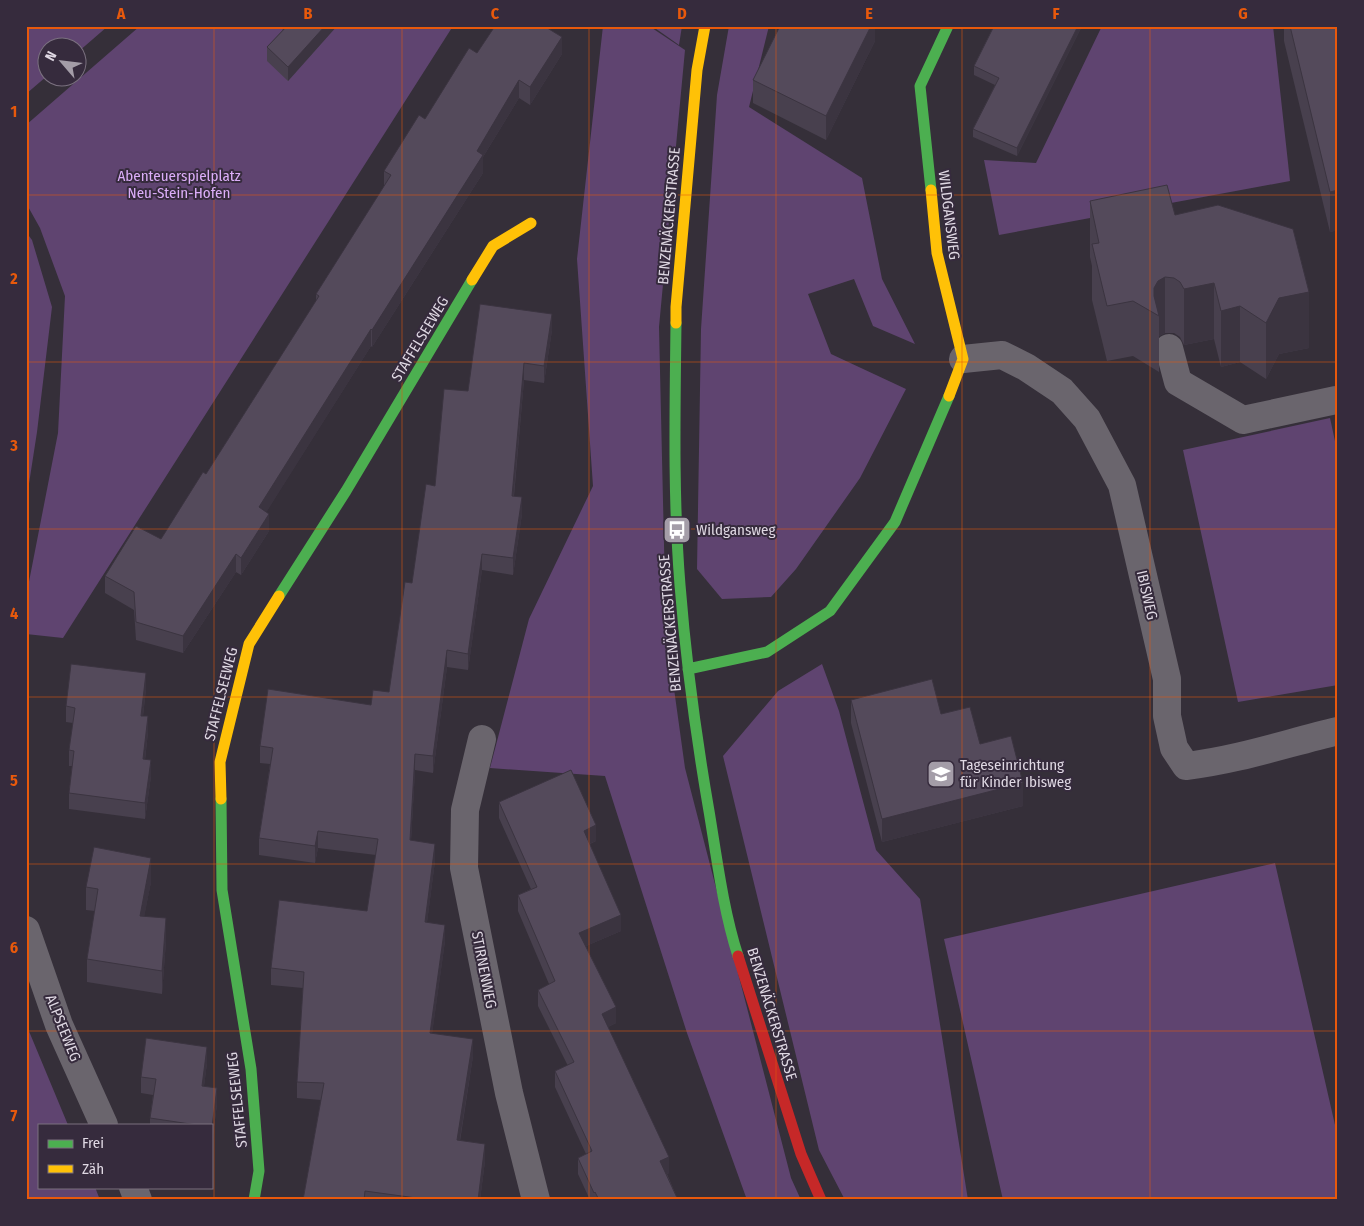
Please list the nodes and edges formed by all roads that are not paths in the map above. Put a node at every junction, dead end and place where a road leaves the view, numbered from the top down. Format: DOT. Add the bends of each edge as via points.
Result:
graph roads {
  1 [pos="706,26"];
  2 [pos="948,26"];
  3 [pos="531,223"];
  4 [pos="1169,348"];
  5 [pos="963,359"];
  6 [pos="1336,400"];
  7 [pos="688,670"];
  8 [pos="1338,731"];
  9 [pos="482,739"];
  10 [pos="26,930"];
  11 [pos="104,1124"];
  12 [pos="133,1188"];
  13 [pos="138,1200"];
  14 [pos="254,1200"];
  15 [pos="536,1200"];
  16 [pos="821,1200"];
  1 -- 7 [label="street, BENZENÄCKERSTRASSE" via="697,70 676,307 677,530"];
  2 -- 5 [label="street, WILDGANSWEG" via="920,86 937,253"];
  3 -- 14 [label="street, STAFFELSEEWEG" via="493,246 351,483 249,644 220,762 222,890 251,1069 259,1171"];
  4 -- 6 [label="street" via="1178,382 1243,420"];
  5 -- 7 [label="street" via="895,522 830,611 767,652"];
  5 -- 8 [label="street, IBISWEG" via="1002,355 1062,391 1087,419 1122,485 1167,679 1167,716 1174,748 1186,766 1270,750"];
  7 -- 16 [label="street, BENZENÄCKERSTRASSE" via="731,934 801,1154"];
  9 -- 15 [label="street, STIRNENWEG" via="465,810 464,868 509,1093"];
  10 -- 11 [label="street, ALPSEEWEG" via="60,1025"];
  12 -- 13 [label="street"];
}
